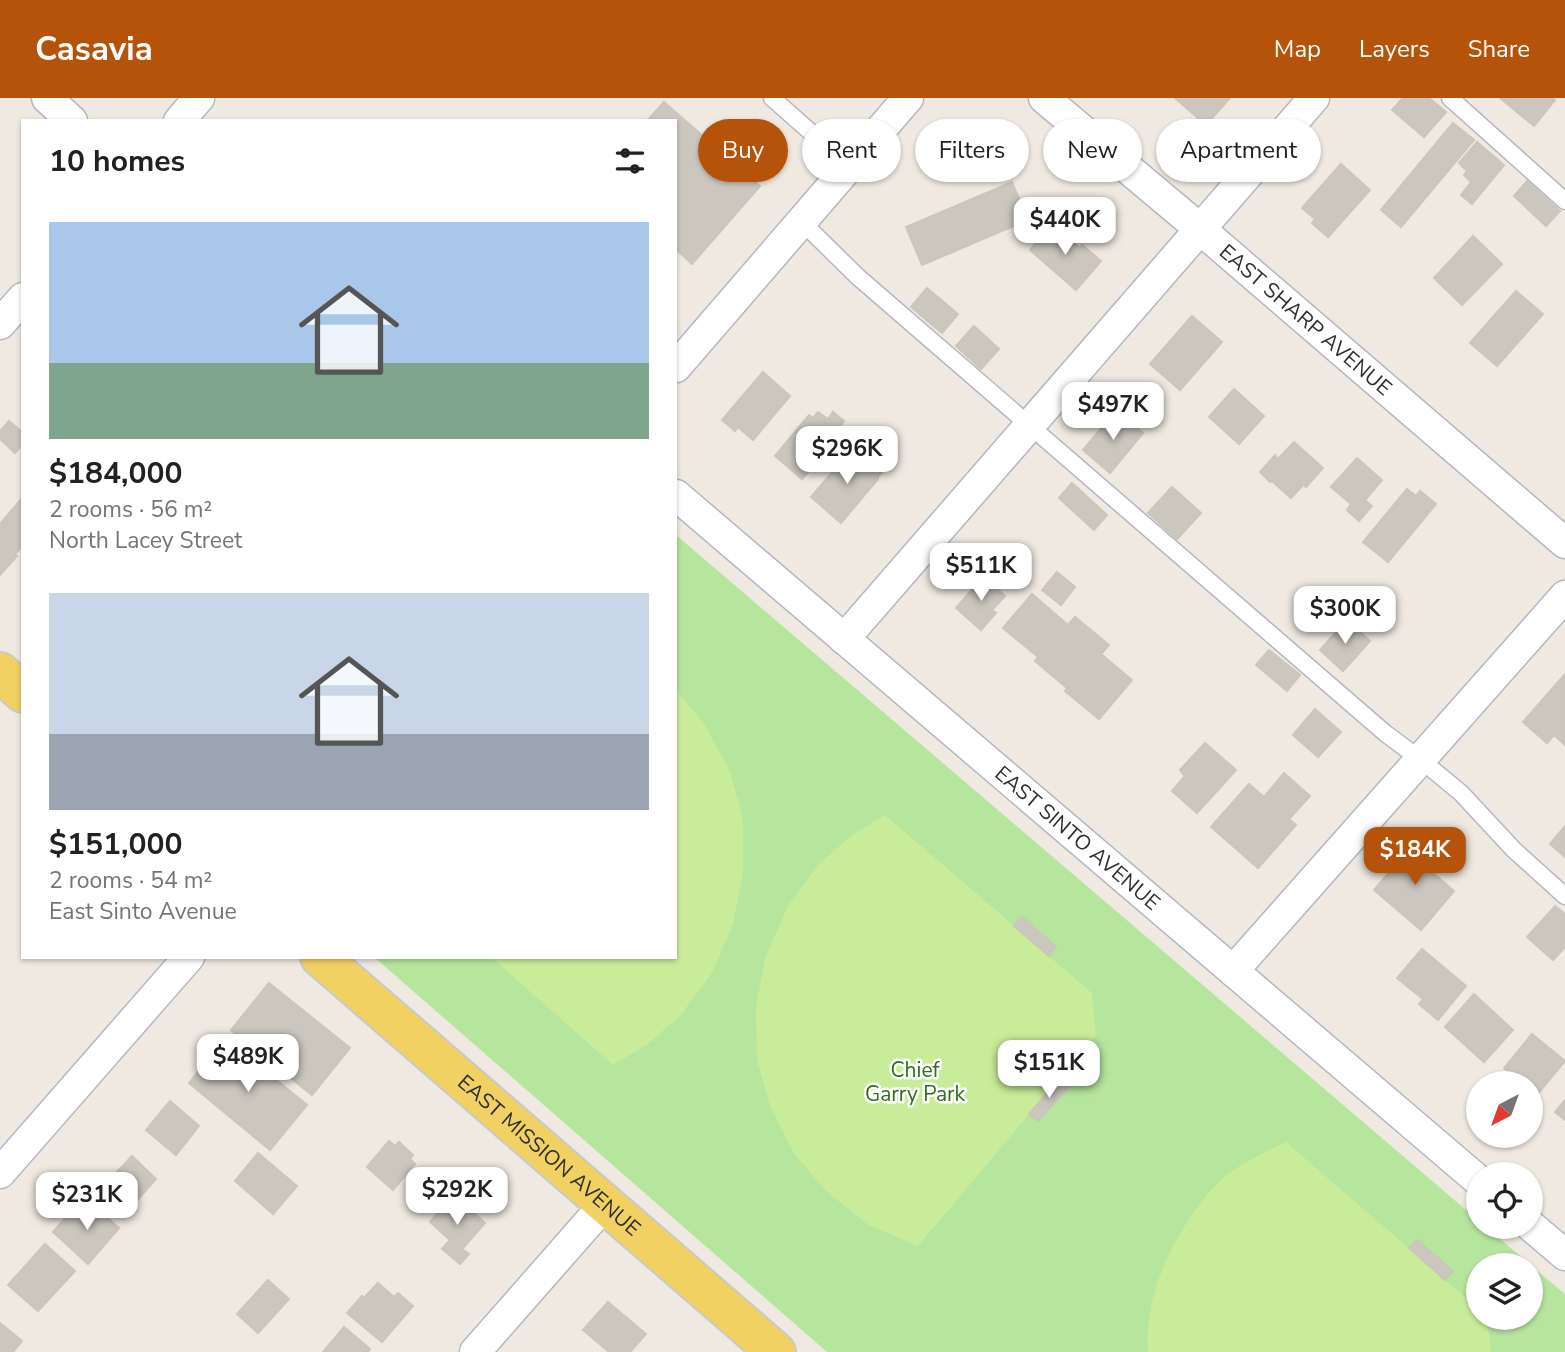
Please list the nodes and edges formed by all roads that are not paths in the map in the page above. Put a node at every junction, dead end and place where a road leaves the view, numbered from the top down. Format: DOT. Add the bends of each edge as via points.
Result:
graph roads {
  1 [pos="47,98"];
  2 [pos="199,98"];
  3 [pos="772,98"];
  4 [pos="908,98"];
  5 [pos="1044,98"];
  6 [pos="1314,98"];
  7 [pos="1450,98"];
  8 [pos="70,119"];
  9 [pos="181,119"];
  10 [pos="890,119"];
  11 [pos="802,124"];
  12 [pos="835,182"];
  13 [pos="1565,201"];
  14 [pos="801,221"];
  15 [pos="1200,229"];
  16 [pos="21,300"];
  17 [pos="0,324"];
  18 [pos="677,366"];
  19 [pos="1028,425"];
  20 [pos="677,496"];
  21 [pos="1565,543"];
  22 [pos="1565,596"];
  23 [pos="844,639"];
  24 [pos="0,672"];
  25 [pos="21,691"];
  26 [pos="1421,760"];
  27 [pos="1565,896"];
  28 [pos="187,959"];
  29 [pos="322,959"];
  30 [pos="1233,971"];
  31 [pos="1466,1170"];
  32 [pos="0,1173"];
  33 [pos="605,1204"];
  34 [pos="1543,1236"];
  35 [pos="1565,1255"];
  36 [pos="475,1352"];
  37 [pos="776,1352"];
  1 -- 8 [label="street"];
  2 -- 9 [label="street"];
  3 -- 11 [label="lane"];
  4 -- 10 [label="street"];
  5 -- 15 [label="street, EAST SHARP AVENUE"];
  6 -- 15 [label="street"];
  7 -- 13 [label="lane"];
  12 -- 14 [label="street"];
  14 -- 18 [label="street"];
  14 -- 19 [label="lane" via="858,277"];
  15 -- 19 [label="street"];
  15 -- 21 [label="street, EAST SHARP AVENUE"];
  16 -- 17 [label="street"];
  19 -- 23 [label="street"];
  19 -- 26 [label="lane"];
  20 -- 23 [label="street, EAST SINTO AVENUE"];
  22 -- 26 [label="street"];
  23 -- 30 [label="street, EAST SINTO AVENUE"];
  24 -- 25 [label="main road"];
  26 -- 27 [label="lane"];
  26 -- 30 [label="street"];
  28 -- 32 [label="street"];
  29 -- 33 [label="main road, EAST MISSION AVENUE"];
  30 -- 31 [label="street, EAST SINTO AVENUE"];
  33 -- 36 [label="street"];
  33 -- 37 [label="main road, EAST MISSION AVENUE"];
  34 -- 35 [label="street"];
}
